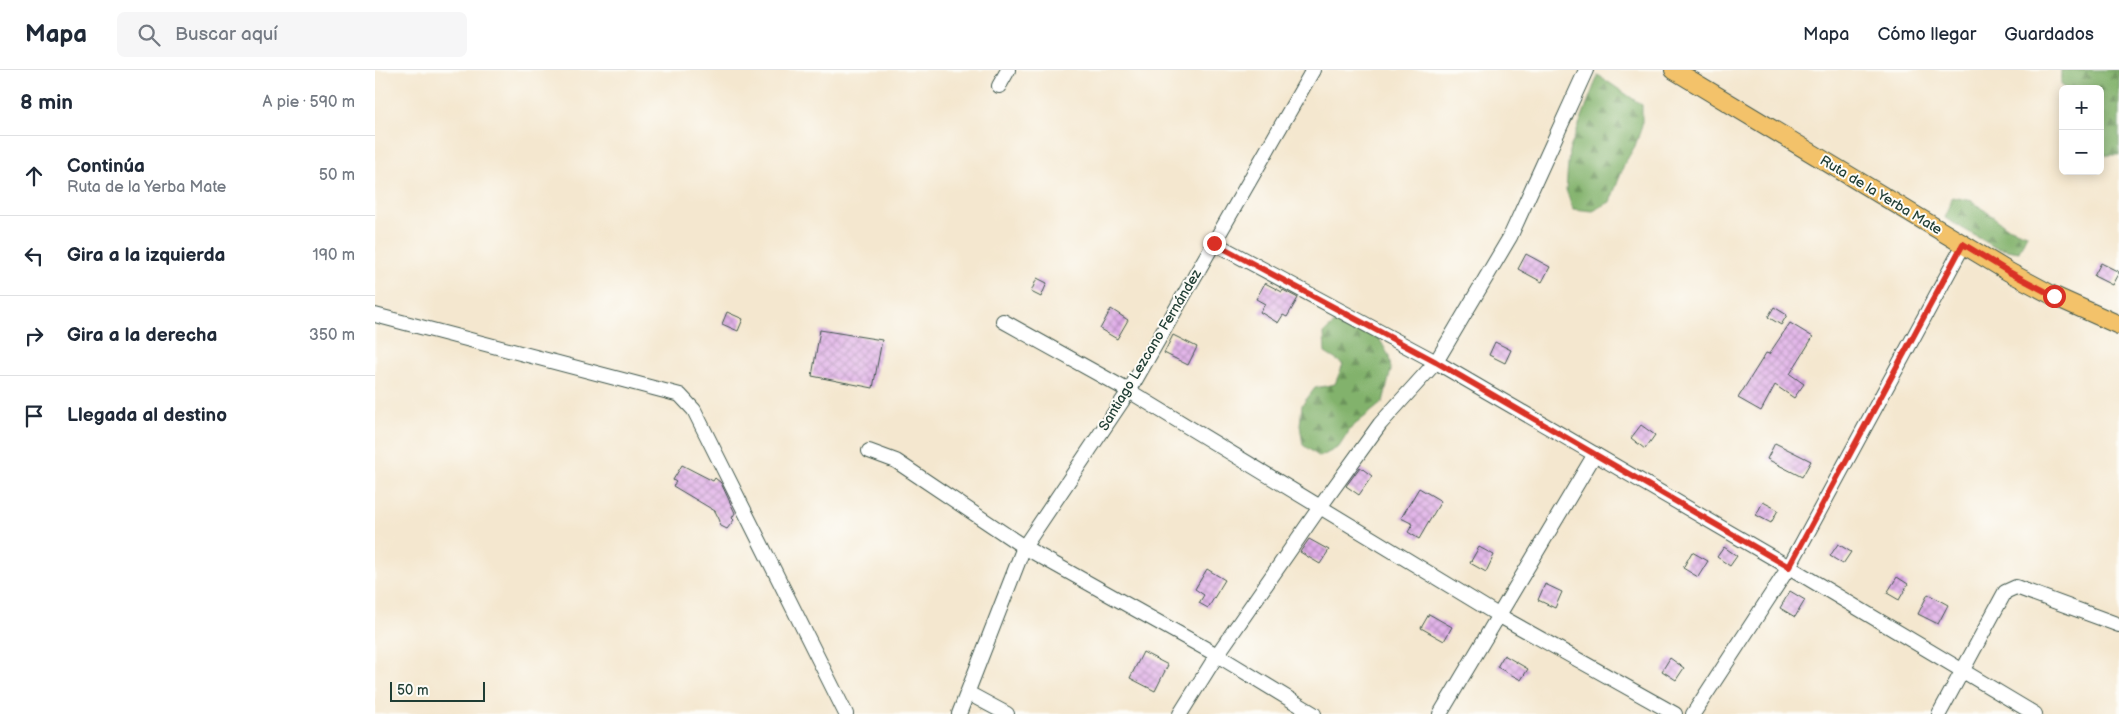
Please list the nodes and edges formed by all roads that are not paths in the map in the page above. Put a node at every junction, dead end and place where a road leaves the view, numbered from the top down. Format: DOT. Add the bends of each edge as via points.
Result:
graph roads {
  1 [pos="1008,70"];
  2 [pos="1313,70"];
  3 [pos="1586,70"];
  4 [pos="1673,70"];
  5 [pos="999,86"];
  6 [pos="1214,243"];
  7 [pos="1963,244"];
  8 [pos="375,315"];
  9 [pos="1003,321"];
  10 [pos="2119,325"];
  11 [pos="1436,362"];
  12 [pos="1129,391"];
  13 [pos="869,451"];
  14 [pos="1595,454"];
  15 [pos="1319,507"];
  16 [pos="1023,547"];
  17 [pos="1789,567"];
  18 [pos="1498,615"];
  19 [pos="2119,625"];
  20 [pos="1217,655"];
  21 [pos="1962,671"];
  22 [pos="968,693"];
  23 [pos="846,714"];
  24 [pos="959,714"];
  25 [pos="1007,714"];
  26 [pos="1180,714"];
  27 [pos="1313,714"];
  28 [pos="1440,714"];
  29 [pos="1675,714"];
  30 [pos="1693,714"];
  31 [pos="1939,714"];
  32 [pos="2035,714"];
  1 -- 5 [label="street"];
  2 -- 6 [label="street, Santiago Lezcano Fernández"];
  3 -- 11 [label="street" via="1510,237"];
  4 -- 7 [label="main road, Ruta de la Yerba Mate"];
  6 -- 11 [label="street"];
  6 -- 12 [label="street, Santiago Lezcano Fernández"];
  7 -- 10 [label="main road, Ruta de la Yerba Mate" via="2054,296"];
  7 -- 17 [label="street"];
  8 -- 23 [label="street" via="681,395 694,410"];
  9 -- 12 [label="street"];
  11 -- 14 [label="street"];
  11 -- 15 [label="street" via="1380,424"];
  12 -- 15 [label="street"];
  12 -- 16 [label="street, Santiago Lezcano Fernández"];
  13 -- 16 [label="street" via="895,461"];
  14 -- 17 [label="street"];
  14 -- 18 [label="street"];
  15 -- 18 [label="street"];
  15 -- 20 [label="street"];
  16 -- 20 [label="street"];
  16 -- 22 [label="street, Santiago Lezcano Fernández"];
  17 -- 21 [label="street"];
  17 -- 30 [label="street"];
  18 -- 28 [label="street"];
  18 -- 29 [label="street"];
  19 -- 21 [label="street" via="2016,587 2005,592"];
  20 -- 26 [label="street"];
  20 -- 27 [label="street"];
  21 -- 31 [label="street"];
  21 -- 32 [label="street"];
  22 -- 24 [label="street, Santiago Lezcano Fernández"];
  22 -- 25 [label="street"];
}
